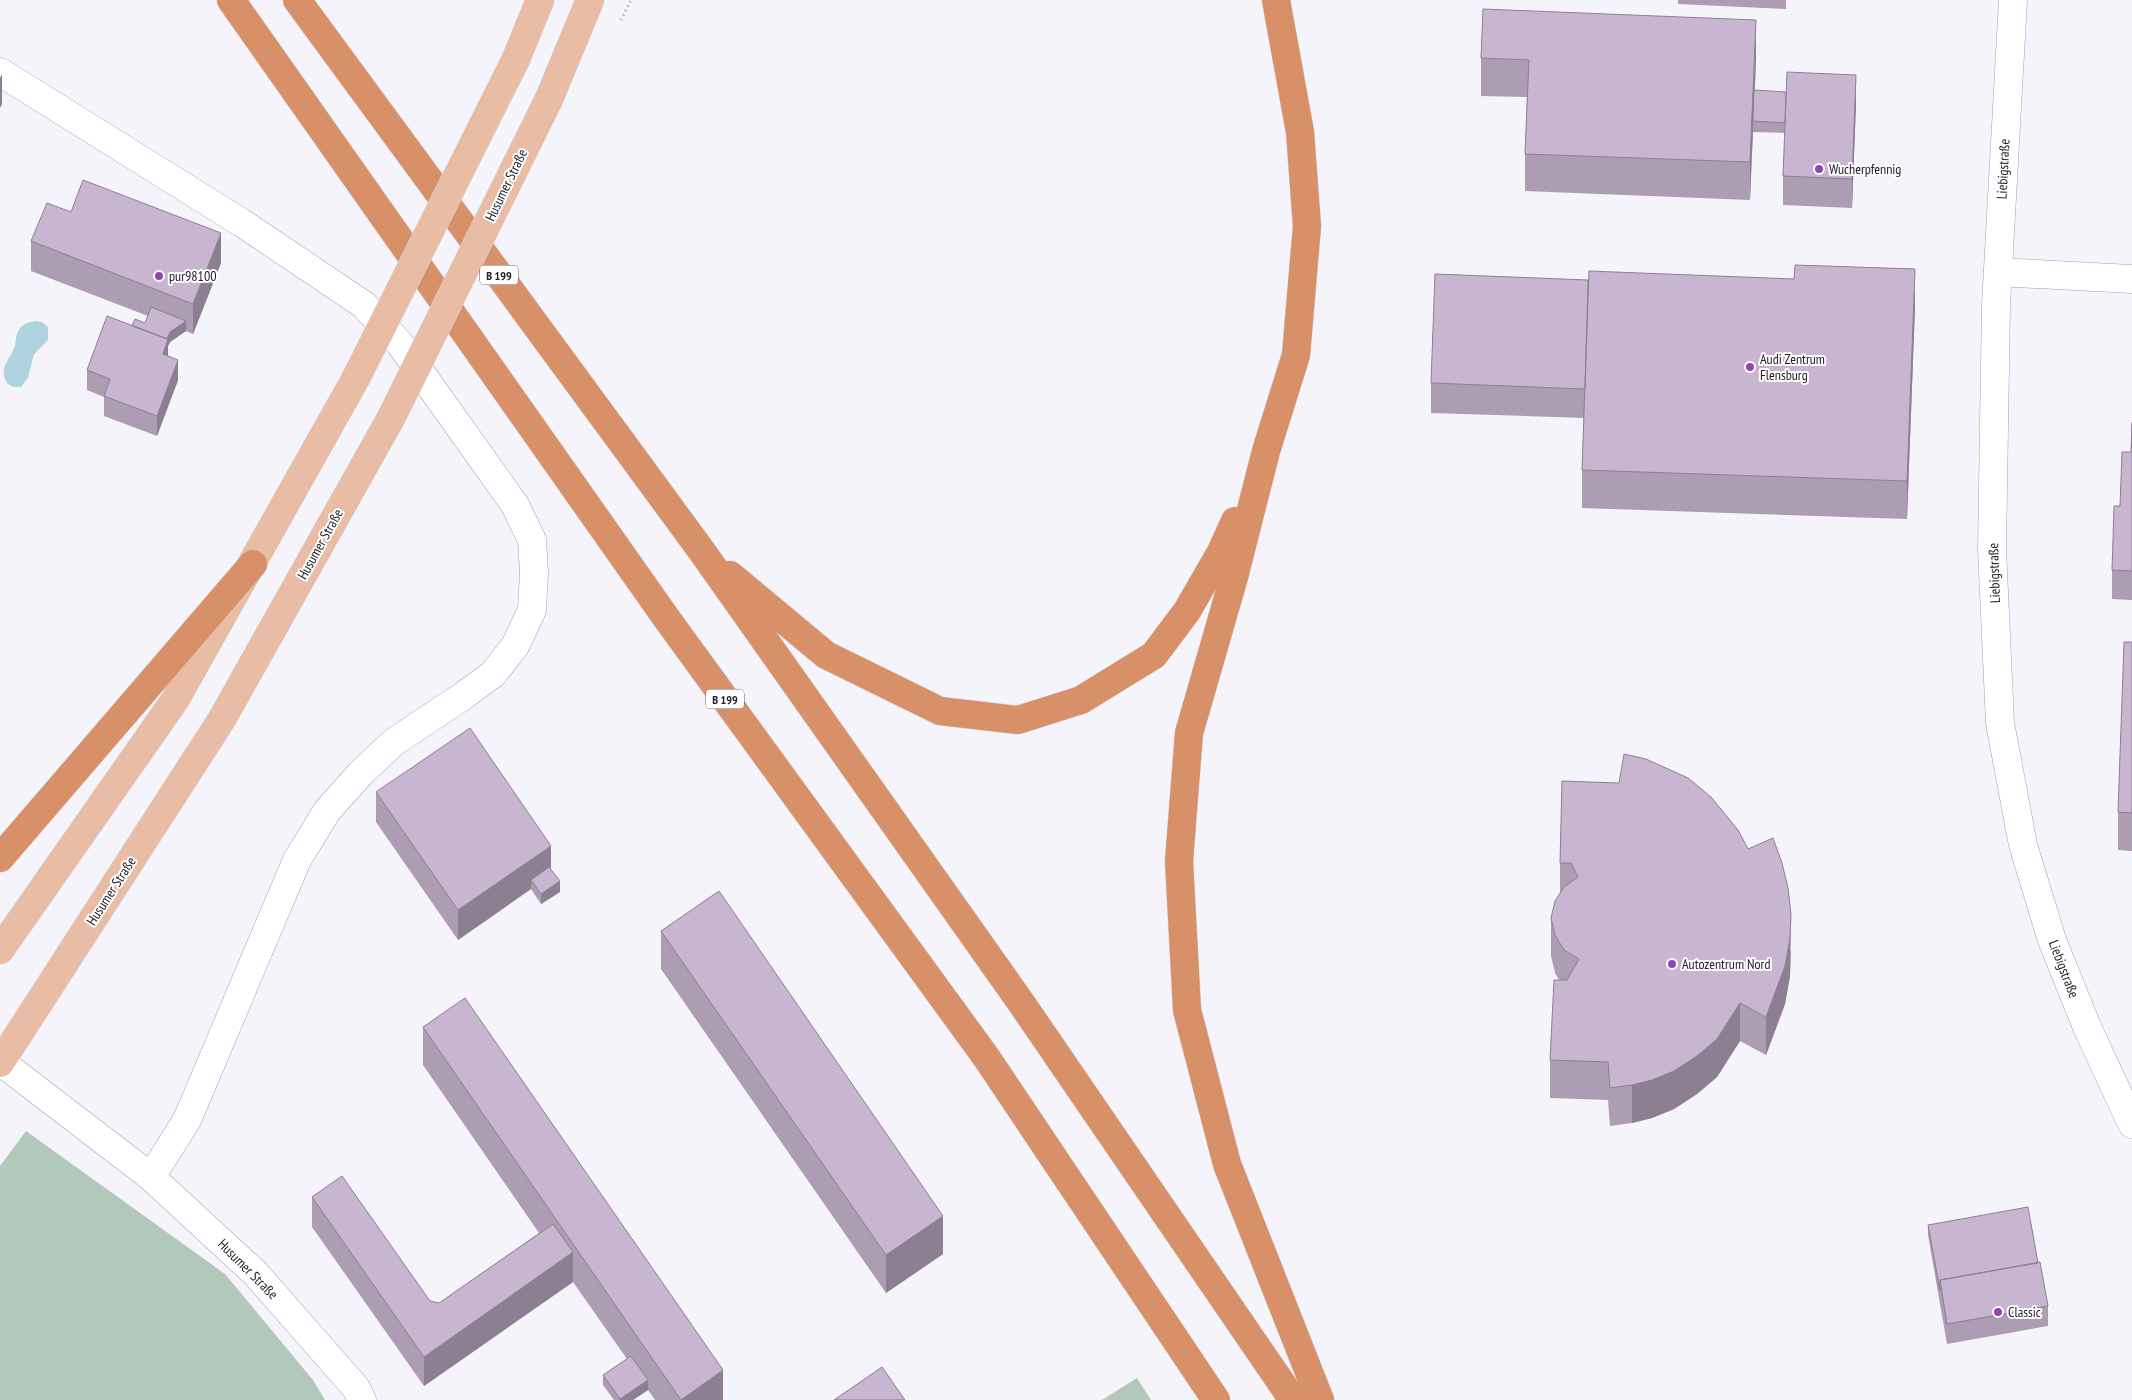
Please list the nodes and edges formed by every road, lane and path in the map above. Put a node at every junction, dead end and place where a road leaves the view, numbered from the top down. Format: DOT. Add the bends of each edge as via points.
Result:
graph roads {
  1 [pos="297,0"];
  2 [pos="540,0"];
  3 [pos="590,0"];
  4 [pos="1276,0"];
  5 [pos="2013,0"];
  6 [pos="232,5"];
  7 [pos="0,72"];
  8 [pos="1998,272"];
  9 [pos="2132,278"];
  10 [pos="1266,451"];
  11 [pos="701,550"];
  12 [pos="253,564"];
  13 [pos="0,858"];
  14 [pos="0,950"];
  15 [pos="0,1062"];
  16 [pos="2132,1124"];
  17 [pos="151,1177"];
  18 [pos="362,1400"];
  19 [pos="1216,1400"];
  20 [pos="1293,1400"];
  21 [pos="1320,1400"];
  1 -- 11 [label="highway, B 199"];
  2 -- 12 [label="main road, bridge" via="516,59 356,378"];
  3 -- 15 [label="main road, Husumer Straße, bridge" via="549,99 391,418 222,719"];
  4 -- 10 [label="highway" via="1300,132 1307,226 1296,355"];
  5 -- 8 [label="street, Liebigstraße"];
  6 -- 19 [label="highway, B 199" via="667,619 986,1057"];
  7 -- 17 [label="street" via="242,223 364,305 407,353 514,505 532,540 532,610 515,646 493,674 394,742 327,811 297,860 187,1120"];
  8 -- 9 [label="street"];
  8 -- 16 [label="street, Liebigstraße" via="1992,549 2000,723 2023,845 2052,940 2087,1027"];
  10 -- 11 [label="highway" via="1221,552 1187,611 1154,655 1081,700 1018,720 940,711 826,655"];
  10 -- 21 [label="highway" via="1189,733 1179,860 1187,1010 1227,1164"];
  11 -- 20 [label="highway, B 199" via="1022,1004"];
  12 -- 13 [label="highway"];
  12 -- 14 [label="main road" via="176,700"];
  15 -- 17 [label="street, Husumer Straße"];
  17 -- 18 [label="street, Husumer Straße" via="256,1274 356,1388"];
}
